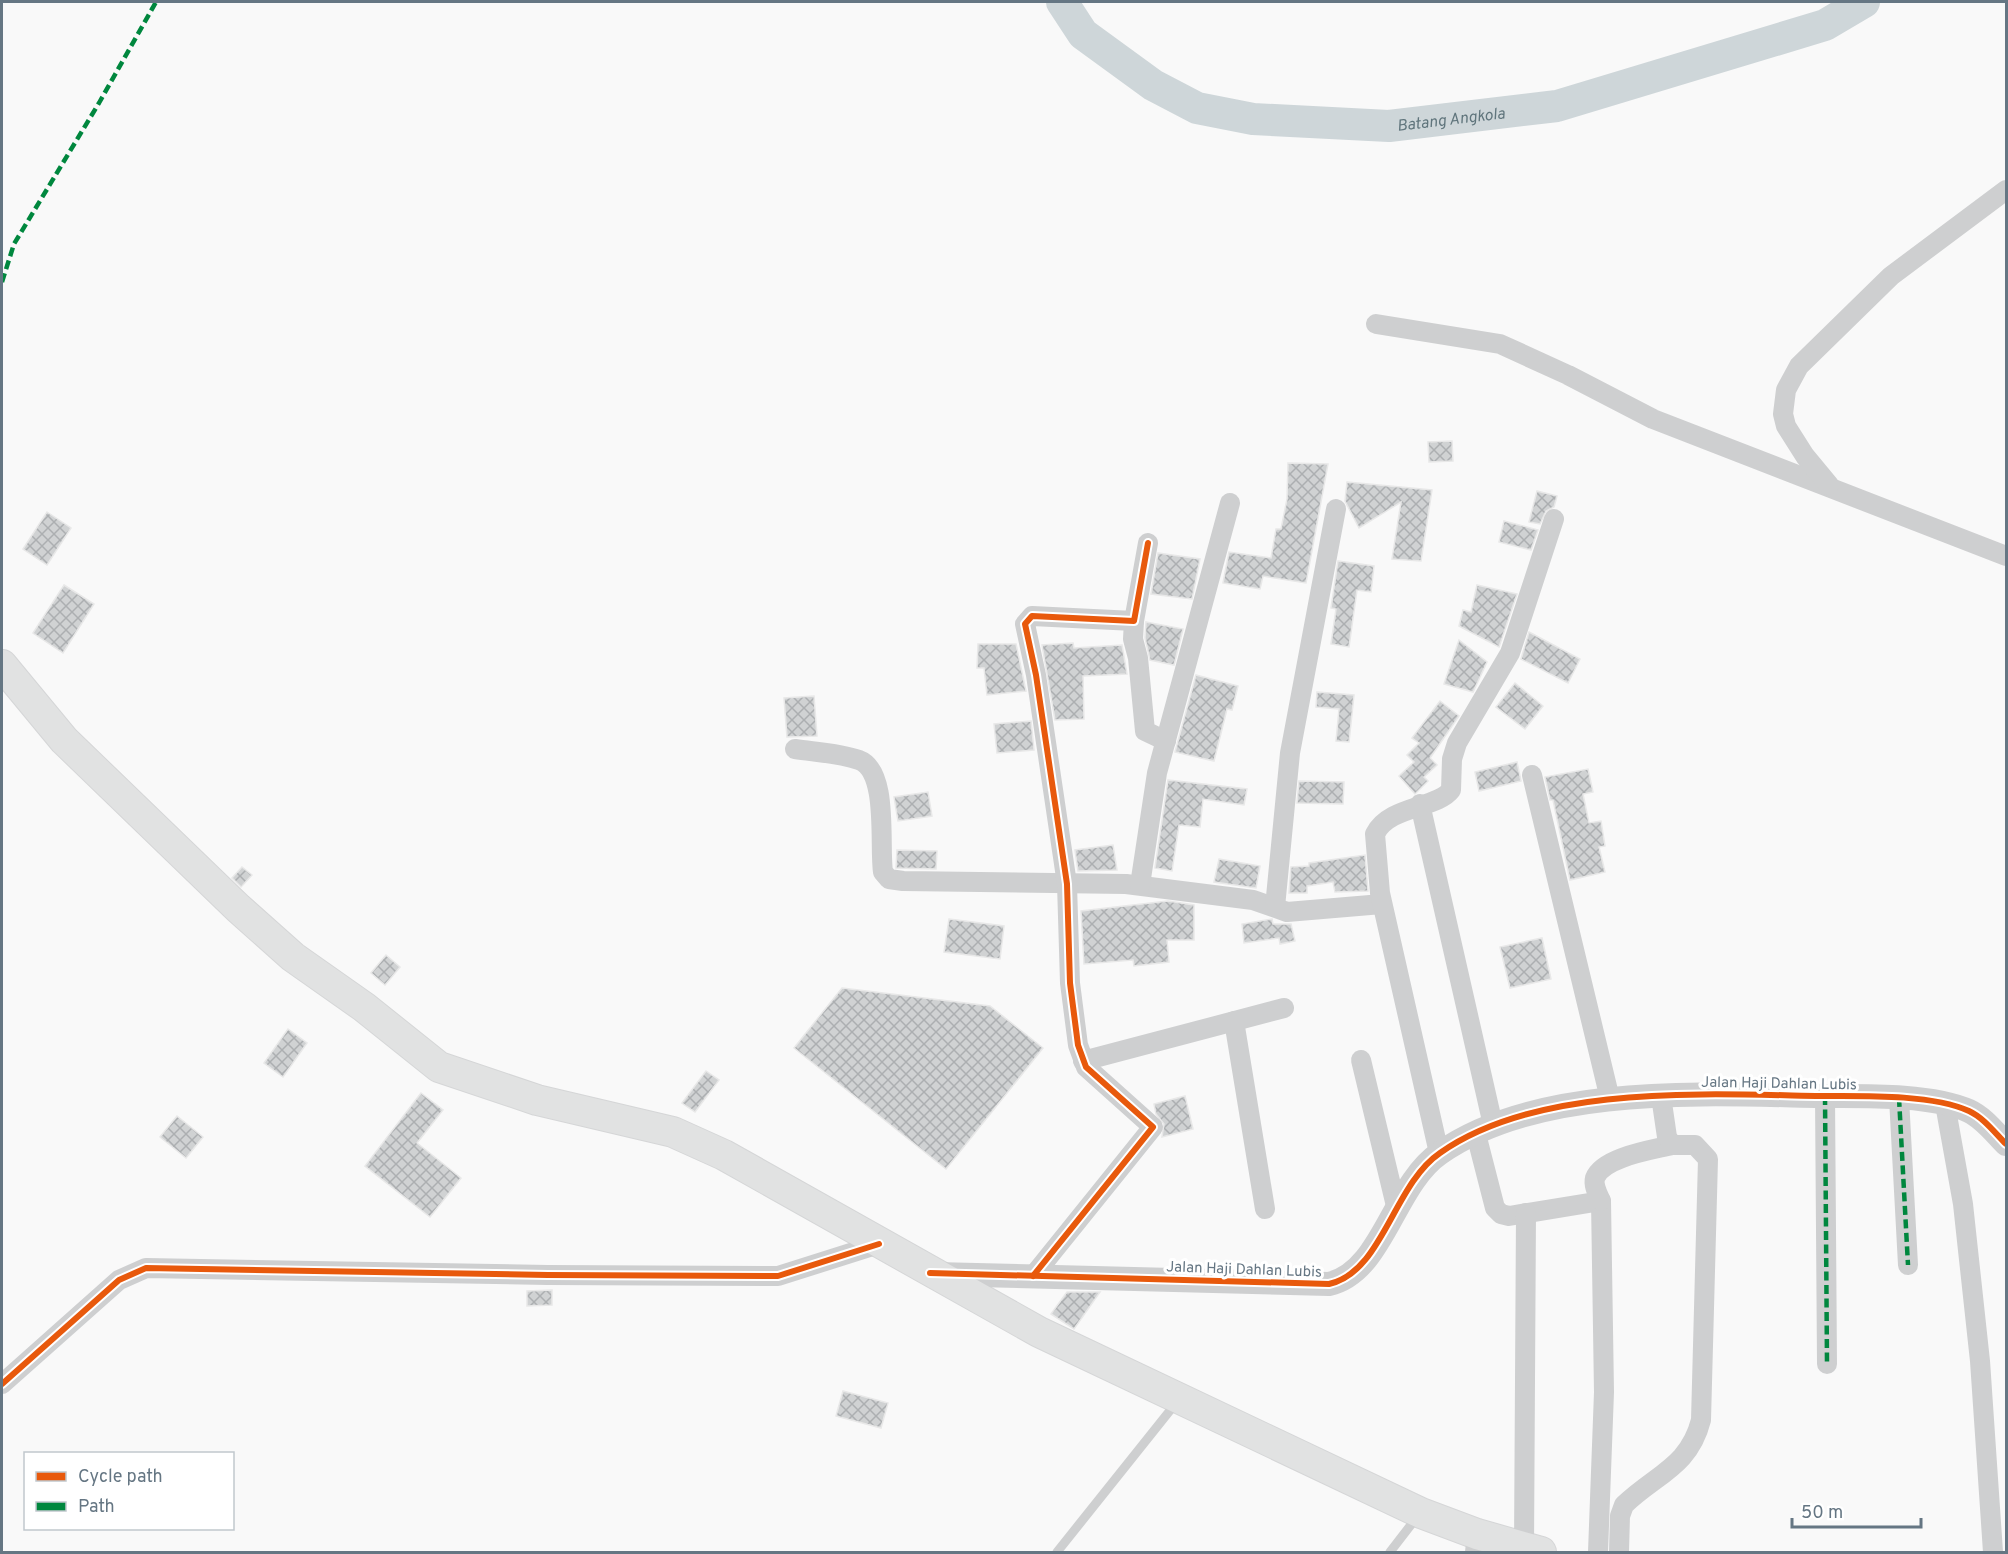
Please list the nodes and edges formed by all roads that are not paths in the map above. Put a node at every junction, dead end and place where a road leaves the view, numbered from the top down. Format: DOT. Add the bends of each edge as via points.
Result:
graph roads {
  1 [pos="2007,190"];
  2 [pos="1376,324"];
  3 [pos="1833,489"];
  4 [pos="1230,503"];
  5 [pos="1336,509"];
  6 [pos="1554,519"];
  7 [pos="1148,543"];
  8 [pos="2007,556"];
  9 [pos="1134,621"];
  10 [pos="2,665"];
  11 [pos="1166,741"];
  12 [pos="795,749"];
  13 [pos="1532,775"];
  14 [pos="1420,804"];
  15 [pos="1067,884"];
  16 [pos="1140,885"];
  17 [pos="1382,904"];
  18 [pos="1275,907"];
  19 [pos="1284,1008"];
  20 [pos="1234,1021"];
  21 [pos="1361,1060"];
  22 [pos="1083,1061"];
  23 [pos="1661,1096"];
  24 [pos="1825,1096"];
  25 [pos="1899,1098"];
  26 [pos="1610,1099"];
  27 [pos="1945,1104"];
  28 [pos="1485,1129"];
  29 [pos="2007,1144"];
  30 [pos="1672,1145"];
  31 [pos="1439,1153"];
  32 [pos="1600,1201"];
  33 [pos="1395,1206"];
  34 [pos="1265,1209"];
  35 [pos="1526,1213"];
  36 [pos="879,1244"];
  37 [pos="1908,1265"];
  38 [pos="930,1274"];
  39 [pos="1033,1276"];
  40 [pos="1827,1364"];
  41 [pos="2,1384"];
  42 [pos="1179,1398"];
  43 [pos="1421,1513"];
  44 [pos="1476,1543"];
  45 [pos="1533,1550"];
  46 [pos="1057,1552"];
  47 [pos="1390,1552"];
  48 [pos="1598,1552"];
  49 [pos="1619,1552"];
  50 [pos="1993,1552"];
  1 -- 3 [label="street" via="1891,276 1798,366 1784,403 1786,426"];
  2 -- 3 [label="street" via="1500,344 1653,419"];
  3 -- 8 [label="street"];
  4 -- 11 [label="street"];
  5 -- 18 [label="street" via="1290,753"];
  6 -- 14 [label="street" via="1510,653 1457,743 1452,759 1452,786 1441,799"];
  7 -- 9 [label="street"];
  9 -- 11 [label="street" via="1145,731"];
  9 -- 15 [label="street" via="1032,616 1026,621"];
  10 -- 36 [label="main road" via="64,740 238,908 293,957 439,1067 537,1100 673,1132 724,1155"];
  11 -- 16 [label="street" via="1157,772"];
  12 -- 15 [label="street" via="860,760 872,770 879,787 883,872 889,879"];
  13 -- 26 [label="street"];
  14 -- 17 [label="street" via="1382,823 1375,834"];
  14 -- 28 [label="street"];
  15 -- 16 [label="street"];
  15 -- 22 [label="street" via="1070,983"];
  16 -- 18 [label="street" via="1253,900"];
  17 -- 18 [label="street" via="1313,912 1287,912"];
  17 -- 31 [label="street"];
  19 -- 20 [label="street"];
  20 -- 22 [label="street"];
  20 -- 34 [label="street"];
  21 -- 33 [label="street"];
  22 -- 39 [label="street" via="1153,1127"];
  23 -- 24 [label="street, Jalan Haji Dahlan Lubis"];
  23 -- 26 [label="street, Jalan Haji Dahlan Lubis"];
  23 -- 30 [label="street" via="1667,1137"];
  24 -- 25 [label="street, Jalan Haji Dahlan Lubis"];
  24 -- 40 [label="street"];
  25 -- 27 [label="street, Jalan Haji Dahlan Lubis"];
  25 -- 37 [label="street"];
  26 -- 28 [label="street, Jalan Haji Dahlan Lubis" via="1555,1108"];
  27 -- 29 [label="street, Jalan Haji Dahlan Lubis" via="1974,1114"];
  27 -- 50 [label="street" via="1963,1204 1980,1361"];
  28 -- 31 [label="street, Jalan Haji Dahlan Lubis"];
  28 -- 35 [label="street" via="1495,1208 1509,1216"];
  30 -- 32 [label="street" via="1604,1167 1595,1179"];
  30 -- 49 [label="street" via="1695,1145 1708,1159 1701,1420 1686,1456 1624,1505"];
  31 -- 33 [label="street, Jalan Haji Dahlan Lubis"];
  32 -- 35 [label="street"];
  32 -- 48 [label="street" via="1604,1392"];
  33 -- 39 [label="street, Jalan Haji Dahlan Lubis" via="1372,1253 1343,1281 1329,1284"];
  35 -- 45 [label="street"];
  36 -- 38 [label="main road"];
  36 -- 41 [label="street" via="778,1276 146,1268 118,1280"];
  38 -- 39 [label="street, Jalan Haji Dahlan Lubis"];
  38 -- 42 [label="main road" via="1039,1332"];
  42 -- 43 [label="main road"];
  42 -- 46 [label="lane"];
  43 -- 44 [label="main road"];
  43 -- 47 [label="lane"];
  44 -- 45 [label="main road"];
}
